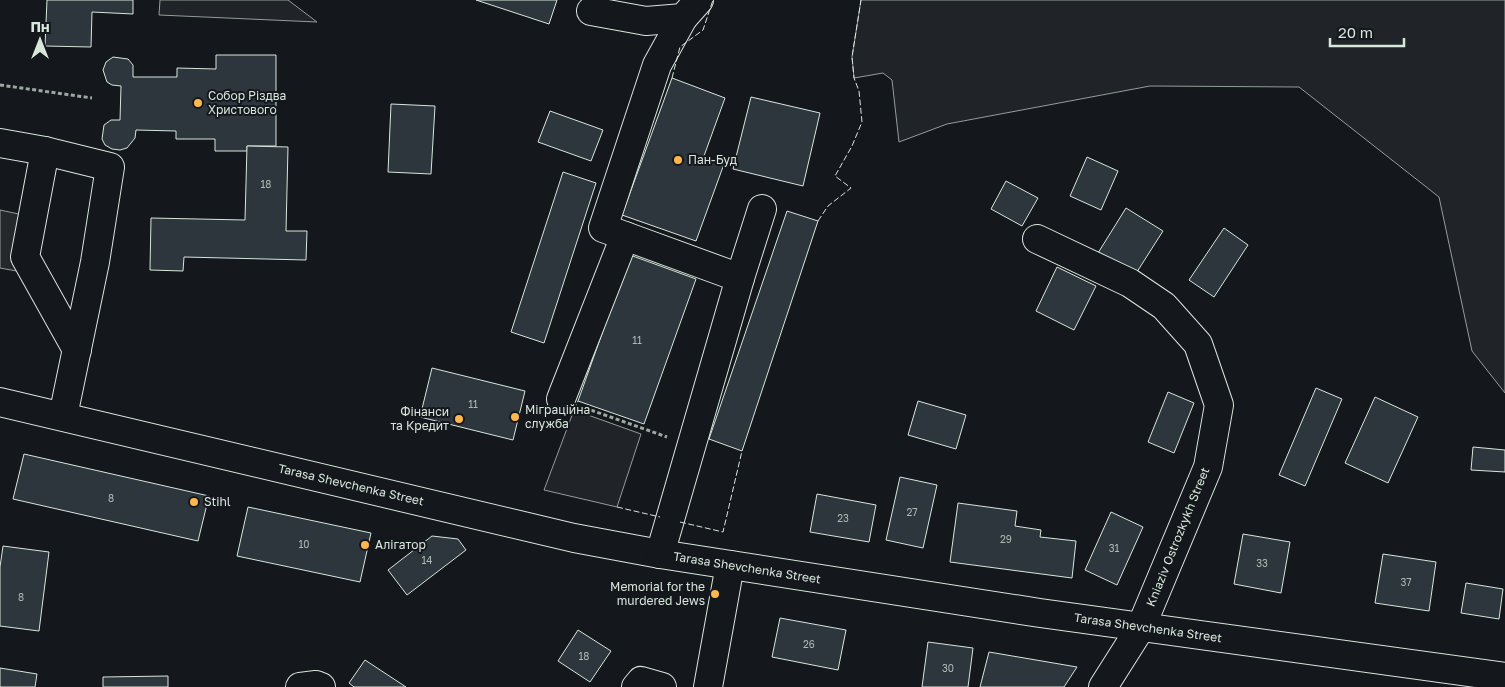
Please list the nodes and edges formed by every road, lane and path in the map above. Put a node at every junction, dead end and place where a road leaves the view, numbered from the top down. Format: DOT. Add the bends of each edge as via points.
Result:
graph roads {
  1 [pos="691,9"];
  2 [pos="591,11"];
  3 [pos="0,85"];
  4 [pos="92,98"];
  5 [pos="0,143"];
  6 [pos="45,151"];
  7 [pos="762,209"];
  8 [pos="625,236"];
  9 [pos="1037,240"];
  10 [pos="740,278"];
  11 [pos="77,350"];
  12 [pos="561,399"];
  13 [pos="0,402"];
  14 [pos="63,416"];
  15 [pos="691,445"];
  16 [pos="660,554"];
  17 [pos="730,565"];
  18 [pos="1140,628"];
  19 [pos="1505,677"];
  20 [pos="300,687"];
  21 [pos="321,687"];
  22 [pos="636,687"];
  23 [pos="662,687"];
  24 [pos="708,687"];
  25 [pos="1103,687"];
  1 -- 2 [label="street" via="646,21"];
  1 -- 8 [label="street" via="657,65 603,228"];
  3 -- 4 [label="path"];
  5 -- 6 [label="street"];
  6 -- 11 [label="street" via="25,257"];
  6 -- 11 [label="street" via="110,167"];
  7 -- 10 [label="street"];
  8 -- 10 [label="street"];
  8 -- 12 [label="street"];
  9 -- 18 [label="street, Kniaziv Ostrozkykh Street" via="1130,283 1164,306 1198,344 1219,405 1208,467"];
  10 -- 15 [label="street"];
  11 -- 14 [label="street"];
  12 -- 15 [label="path"];
  13 -- 14 [label="street, Tarasa Shevchenka Street"];
  14 -- 16 [label="street, Tarasa Shevchenka Street" via="565,536"];
  15 -- 16 [label="street"];
  16 -- 17 [label="street, Tarasa Shevchenka Street"];
  17 -- 18 [label="street, Tarasa Shevchenka Street"];
  17 -- 24 [label="street"];
  18 -- 19 [label="street, Tarasa Shevchenka Street"];
  18 -- 25 [label="street, Kniaziv Ostrozkykh Street"];
  20 -- 21 [label="street"];
  22 -- 23 [label="street" via="641,680"];
}
